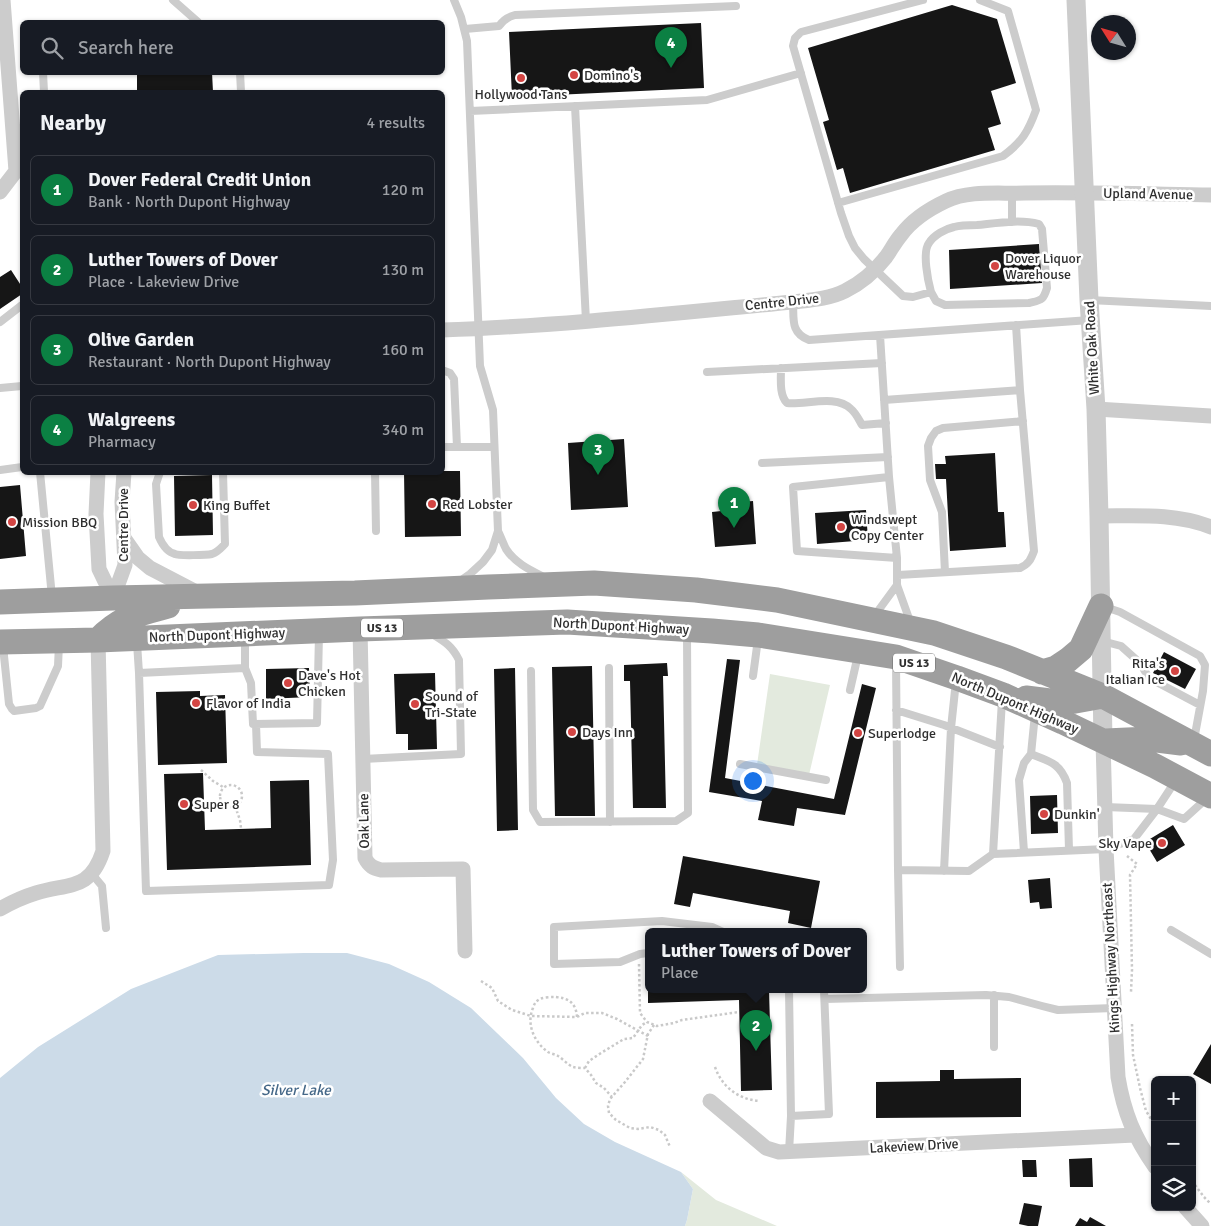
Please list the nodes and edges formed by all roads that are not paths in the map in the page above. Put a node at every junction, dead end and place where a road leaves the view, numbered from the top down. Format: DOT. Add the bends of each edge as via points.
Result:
graph roads {
  1 [pos="3,0"];
  2 [pos="173,0"];
  3 [pos="454,0"];
  4 [pos="923,0"];
  5 [pos="980,0"];
  6 [pos="1076,0"];
  7 [pos="736,6"];
  8 [pos="196,20"];
  9 [pos="465,29"];
  10 [pos="801,74"];
  11 [pos="43,75"];
  12 [pos="240,75"];
  13 [pos="44,90"];
  14 [pos="241,90"];
  15 [pos="575,106"];
  16 [pos="470,111"];
  17 [pos="0,192"];
  18 [pos="1085,192"];
  19 [pos="1012,193"];
  20 [pos="1211,195"];
  21 [pos="838,203"];
  22 [pos="1012,222"];
  23 [pos="875,269"];
  24 [pos="931,292"];
  25 [pos="1089,300"];
  26 [pos="793,302"];
  27 [pos="1211,306"];
  28 [pos="20,307"];
  29 [pos="1090,320"];
  30 [pos="0,322"];
  31 [pos="586,322"];
  32 [pos="1016,325"];
  33 [pos="478,329"];
  34 [pos="445,330"];
  35 [pos="880,335"];
  36 [pos="882,363"];
  37 [pos="781,368"];
  38 [pos="445,371"];
  39 [pos="707,372"];
  40 [pos="20,386"];
  41 [pos="0,388"];
  42 [pos="1020,390"];
  43 [pos="884,400"];
  44 [pos="1096,409"];
  45 [pos="1211,416"];
  46 [pos="1023,420"];
  47 [pos="886,423"];
  48 [pos="445,447"];
  49 [pos="456,447"];
  50 [pos="494,447"];
  51 [pos="888,457"];
  52 [pos="762,463"];
  53 [pos="20,467"];
  54 [pos="0,470"];
  55 [pos="40,475"];
  56 [pos="98,475"];
  57 [pos="124,475"];
  58 [pos="159,475"];
  59 [pos="224,475"];
  60 [pos="375,475"];
  61 [pos="889,476"];
  62 [pos="1099,516"];
  63 [pos="1211,528"];
  64 [pos="376,531"];
  65 [pos="498,531"];
  66 [pos="124,538"];
  67 [pos="897,558"];
  68 [pos="945,572"];
  69 [pos="898,575"];
  70 [pos="560,584"];
  71 [pos="897,585"];
  72 [pos="488,587"];
  73 [pos="450,588"];
  74 [pos="204,596"];
  75 [pos="113,598"];
  76 [pos="52,600"];
  77 [pos="0,602"];
  78 [pos="1101,606"];
  79 [pos="871,620"];
  80 [pos="421,627"];
  81 [pos="360,629"];
  82 [pos="687,629"];
  83 [pos="912,629"];
  84 [pos="319,630"];
  85 [pos="245,634"];
  86 [pos="758,635"];
  87 [pos="137,638"];
  88 [pos="98,640"];
  89 [pos="55,641"];
  90 [pos="1102,641"];
  91 [pos="2,642"];
  92 [pos="859,651"];
  93 [pos="896,658"];
  94 [pos="245,668"];
  95 [pos="609,668"];
  96 [pos="532,671"];
  97 [pos="1042,672"];
  98 [pos="139,674"];
  99 [pos="752,676"];
  100 [pos="957,678"];
  101 [pos="850,690"];
  102 [pos="1003,696"];
  103 [pos="1103,696"];
  104 [pos="1200,705"];
  105 [pos="896,710"];
  106 [pos="1036,710"];
  107 [pos="256,724"];
  108 [pos="951,728"];
  109 [pos="1104,741"];
  110 [pos="1000,746"];
  111 [pos="1202,749"];
  112 [pos="1031,754"];
  113 [pos="363,759"];
  114 [pos="740,764"];
  115 [pos="1177,778"];
  116 [pos="826,780"];
  117 [pos="1210,796"];
  118 [pos="1105,806"];
  119 [pos="1157,809"];
  120 [pos="610,822"];
  121 [pos="1106,849"];
  122 [pos="1069,850"];
  123 [pos="1024,852"];
  124 [pos="993,854"];
  125 [pos="898,870"];
  126 [pos="944,871"];
  127 [pos="92,874"];
  128 [pos="0,909"];
  129 [pos="106,928"];
  130 [pos="714,928"];
  131 [pos="1170,930"];
  132 [pos="465,951"];
  133 [pos="645,953"];
  134 [pos="1211,954"];
  135 [pos="900,967"];
  136 [pos="789,993"];
  137 [pos="824,993"];
  138 [pos="994,995"];
  139 [pos="825,999"];
  140 [pos="1114,1008"];
  141 [pos="994,1047"];
  142 [pos="710,1101"];
  143 [pos="790,1116"];
  144 [pos="1135,1135"];
  145 [pos="789,1152"];
  146 [pos="1154,1166"];
  147 [pos="1189,1211"];
  148 [pos="1202,1226"];
  1 -- 17 [label="street" via="16,171"];
  2 -- 8 [label="lane"];
  3 -- 9 [label="lane"];
  4 -- 10 [label="lane" via="801,32 793,46"];
  5 -- 21 [label="lane" via="1008,11 1036,110 1025,136 1003,156"];
  6 -- 18 [label="street, White Oak Road"];
  7 -- 9 [label="lane" via="515,15 499,26"];
  9 -- 16 [label="lane"];
  10 -- 15 [label="lane" via="707,100"];
  10 -- 21 [label="lane"];
  11 -- 13 [label="lane"];
  12 -- 14 [label="lane"];
  15 -- 16 [label="lane"];
  15 -- 31 [label="lane"];
  16 -- 33 [label="lane"];
  18 -- 19 [label="street, Centre Drive"];
  18 -- 20 [label="street, Upland Avenue"];
  18 -- 25 [label="street, White Oak Road"];
  19 -- 22 [label="lane"];
  19 -- 23 [label="street, Centre Drive" via="966,195 930,209 900,235"];
  21 -- 23 [label="lane" via="855,248"];
  22 -- 24 [label="lane" via="955,226 940,233 926,250"];
  22 -- 24 [label="lane" via="1032,222 1042,229 1045,297 1029,303 944,305 936,301"];
  23 -- 24 [label="lane" via="903,296"];
  23 -- 26 [label="street, Centre Drive" via="845,291"];
  25 -- 27 [label="lane"];
  25 -- 29 [label="street, White Oak Road"];
  26 -- 31 [label="street, Centre Drive"];
  26 -- 35 [label="lane" via="797,332 809,340"];
  28 -- 30 [label="lane"];
  29 -- 32 [label="lane"];
  29 -- 44 [label="street, White Oak Road"];
  31 -- 33 [label="street, Centre Drive"];
  32 -- 35 [label="lane"];
  32 -- 42 [label="lane"];
  33 -- 34 [label="street, Centre Drive"];
  33 -- 50 [label="lane" via="480,366 493,410"];
  35 -- 36 [label="lane"];
  36 -- 37 [label="lane"];
  36 -- 43 [label="lane"];
  37 -- 39 [label="lane"];
  37 -- 47 [label="lane" via="782,391 787,403 836,401 852,410 862,425"];
  38 -- 49 [label="lane" via="454,379"];
  40 -- 41 [label="lane"];
  42 -- 43 [label="lane"];
  42 -- 46 [label="lane"];
  43 -- 47 [label="lane"];
  44 -- 45 [label="street"];
  44 -- 62 [label="street, White Oak Road"];
  46 -- 68 [label="lane" via="1034,550 1031,559 1020,568"];
  46 -- 68 [label="lane" via="943,428 931,438 928,446 930,480 942,512"];
  47 -- 51 [label="lane"];
  48 -- 49 [label="lane"];
  49 -- 50 [label="lane"];
  50 -- 65 [label="lane"];
  51 -- 52 [label="lane"];
  51 -- 61 [label="lane"];
  53 -- 54 [label="lane"];
  55 -- 76 [label="lane"];
  56 -- 75 [label="street, Centre Drive" via="99,569"];
  57 -- 66 [label="street, Centre Drive"];
  58 -- 59 [label="lane" via="156,484 159,537 168,551 175,555 211,554 225,544"];
  60 -- 64 [label="lane"];
  61 -- 67 [label="lane"];
  61 -- 67 [label="lane" via="793,487 797,550"];
  62 -- 63 [label="street" via="1167,517"];
  62 -- 78 [label="street, White Oak Road"];
  65 -- 70 [label="lane" via="506,549 516,560"];
  65 -- 73 [label="lane" via="492,550 483,562"];
  66 -- 74 [label="street" via="138,558 150,568"];
  66 -- 75 [label="street, Centre Drive" via="125,565"];
  67 -- 69 [label="lane"];
  68 -- 69 [label="lane"];
  69 -- 71 [label="lane"];
  70 -- 72 [label="highway, US 13"];
  70 -- 79 [label="highway, US 13" via="696,590 777,600"];
  71 -- 79 [label="lane"];
  71 -- 83 [label="lane"];
  72 -- 73 [label="highway, US 13"];
  72 -- 81 [label="highway" via="485,604 480,608 380,615"];
  73 -- 74 [label="highway, US 13"];
  74 -- 75 [label="highway, US 13"];
  74 -- 88 [label="highway" via="124,619"];
  75 -- 76 [label="highway, US 13"];
  75 -- 89 [label="highway" via="93,622"];
  76 -- 77 [label="highway, US 13"];
  78 -- 90 [label="street, White Oak Road"];
  78 -- 97 [label="highway" via="1081,649 1056,668"];
  78 -- 104 [label="lane" via="1120,612 1200,656 1204,664"];
  79 -- 83 [label="highway, US 13"];
  80 -- 81 [label="highway, North Dupont Highway / US 13"];
  80 -- 82 [label="highway, North Dupont Highway / US 13" via="567,622"];
  80 -- 113 [label="lane" via="446,643 459,660 461,754"];
  81 -- 84 [label="highway, North Dupont Highway / US 13"];
  81 -- 113 [label="street, Oak Lane"];
  82 -- 86 [label="highway, North Dupont Highway / US 13"];
  82 -- 120 [label="lane" via="688,813 676,821"];
  83 -- 97 [label="highway, US 13" via="934,633"];
  84 -- 85 [label="highway, North Dupont Highway / US 13"];
  84 -- 107 [label="lane" via="317,723"];
  85 -- 87 [label="highway, North Dupont Highway / US 13"];
  85 -- 94 [label="lane"];
  86 -- 92 [label="highway, North Dupont Highway / US 13"];
  86 -- 99 [label="lane"];
  87 -- 88 [label="highway, North Dupont Highway / US 13"];
  87 -- 98 [label="lane"];
  88 -- 89 [label="highway, North Dupont Highway / US 13"];
  88 -- 127 [label="street" via="103,851"];
  89 -- 91 [label="highway, North Dupont Highway / US 13"];
  89 -- 91 [label="lane" via="58,666 40,706 14,710 9,704"];
  90 -- 103 [label="street, White Oak Road"];
  90 -- 104 [label="lane" via="1121,646 1140,663 1149,678"];
  92 -- 93 [label="highway, North Dupont Highway / US 13"];
  92 -- 101 [label="lane"];
  93 -- 100 [label="highway, North Dupont Highway / US 13"];
  93 -- 105 [label="lane"];
  94 -- 98 [label="lane"];
  94 -- 107 [label="lane" via="251,684 253,724"];
  95 -- 120 [label="lane"];
  96 -- 120 [label="lane" via="533,810 540,822"];
  97 -- 103 [label="highway, US 13"];
  98 -- 107 [label="lane" via="146,891 329,885 333,860 328,754 257,752"];
  100 -- 102 [label="highway, North Dupont Highway / US 13"];
  100 -- 108 [label="lane"];
  102 -- 103 [label="highway" via="1070,702"];
  102 -- 106 [label="highway, North Dupont Highway / US 13"];
  102 -- 110 [label="lane"];
  103 -- 109 [label="street, White Oak Road"];
  103 -- 111 [label="highway, US 13"];
  104 -- 111 [label="lane"];
  105 -- 108 [label="lane"];
  105 -- 125 [label="lane"];
  106 -- 109 [label="highway, North Dupont Highway / US 13"];
  106 -- 112 [label="lane"];
  108 -- 110 [label="lane"];
  108 -- 126 [label="lane"];
  109 -- 111 [label="highway" via="1149,739"];
  109 -- 115 [label="highway, North Dupont Highway / US 13"];
  109 -- 118 [label="street, Kings Highway Northeast"];
  110 -- 124 [label="lane"];
  112 -- 122 [label="lane" via="1054,763 1064,774"];
  112 -- 123 [label="lane" via="1024,763 1019,780"];
  113 -- 132 [label="street, Oak Lane" via="365,858 368,864 381,870 463,870"];
  114 -- 116 [label="lane"];
  115 -- 117 [label="highway, North Dupont Highway / US 13"];
  115 -- 119 [label="lane"];
  117 -- 119 [label="lane" via="1184,819"];
  118 -- 119 [label="lane"];
  118 -- 121 [label="street, Kings Highway Northeast"];
  119 -- 121 [label="lane" via="1134,840"];
  121 -- 122 [label="lane"];
  121 -- 140 [label="street, Kings Highway Northeast"];
  122 -- 123 [label="lane"];
  123 -- 124 [label="lane"];
  124 -- 126 [label="lane" via="969,871"];
  125 -- 126 [label="lane"];
  125 -- 135 [label="lane"];
  127 -- 128 [label="street" via="79,884 18,899"];
  127 -- 129 [label="lane" via="102,886"];
  130 -- 133 [label="lane" via="662,921 554,927 554,964 620,962"];
  131 -- 134 [label="lane"];
  136 -- 143 [label="lane"];
  137 -- 139 [label="lane"];
  138 -- 139 [label="lane"];
  138 -- 140 [label="lane" via="1058,1010"];
  138 -- 141 [label="lane"];
  139 -- 143 [label="lane" via="829,1114"];
  140 -- 144 [label="street, Kings Highway Northeast" via="1118,1077"];
  142 -- 145 [label="street, Lakeview Drive" via="766,1148"];
  143 -- 145 [label="lane"];
  144 -- 145 [label="street, Lakeview Drive"];
  144 -- 146 [label="street, Kings Highway Northeast"];
  147 -- 148 [label="street"];
}
